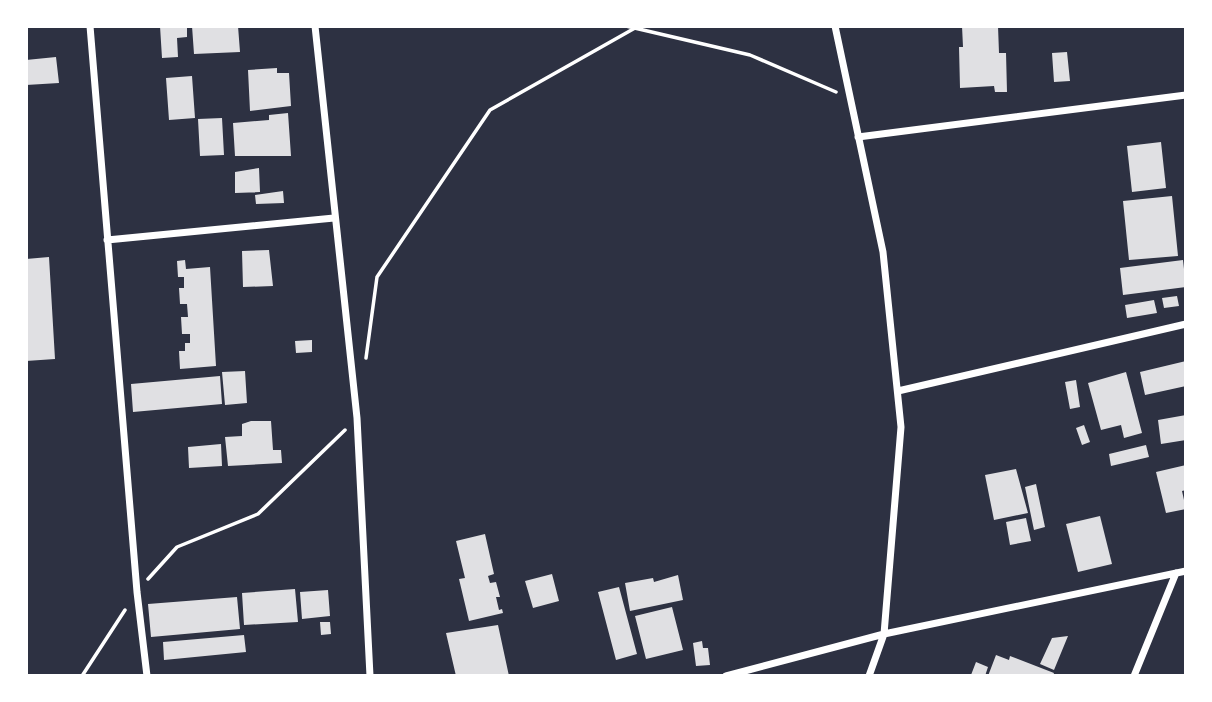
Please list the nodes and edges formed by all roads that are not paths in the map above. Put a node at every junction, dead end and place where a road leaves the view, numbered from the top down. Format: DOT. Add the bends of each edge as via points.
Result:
graph roads {
  1 [pos="90,26"];
  2 [pos="315,26"];
  3 [pos="835,26"];
  4 [pos="1186,96"];
  5 [pos="858,136"];
  6 [pos="334,218"];
  7 [pos="107,240"];
  8 [pos="1186,324"];
  9 [pos="898,391"];
  10 [pos="1186,571"];
  11 [pos="1176,573"];
  12 [pos="884,634"];
  13 [pos="733,675"];
  14 [pos="147,676"];
  15 [pos="370,676"];
  16 [pos="869,676"];
  17 [pos="1135,676"];
  1 -- 7 [label="street"];
  2 -- 6 [label="street"];
  3 -- 5 [label="street"];
  4 -- 5 [label="street"];
  5 -- 9 [label="street" via="883,252"];
  6 -- 7 [label="street"];
  6 -- 15 [label="street" via="357,418"];
  7 -- 14 [label="street"];
  8 -- 9 [label="street"];
  9 -- 12 [label="street" via="901,427"];
  10 -- 11 [label="street"];
  11 -- 12 [label="street"];
  11 -- 17 [label="street"];
  12 -- 13 [label="street"];
  12 -- 16 [label="street"];
}
